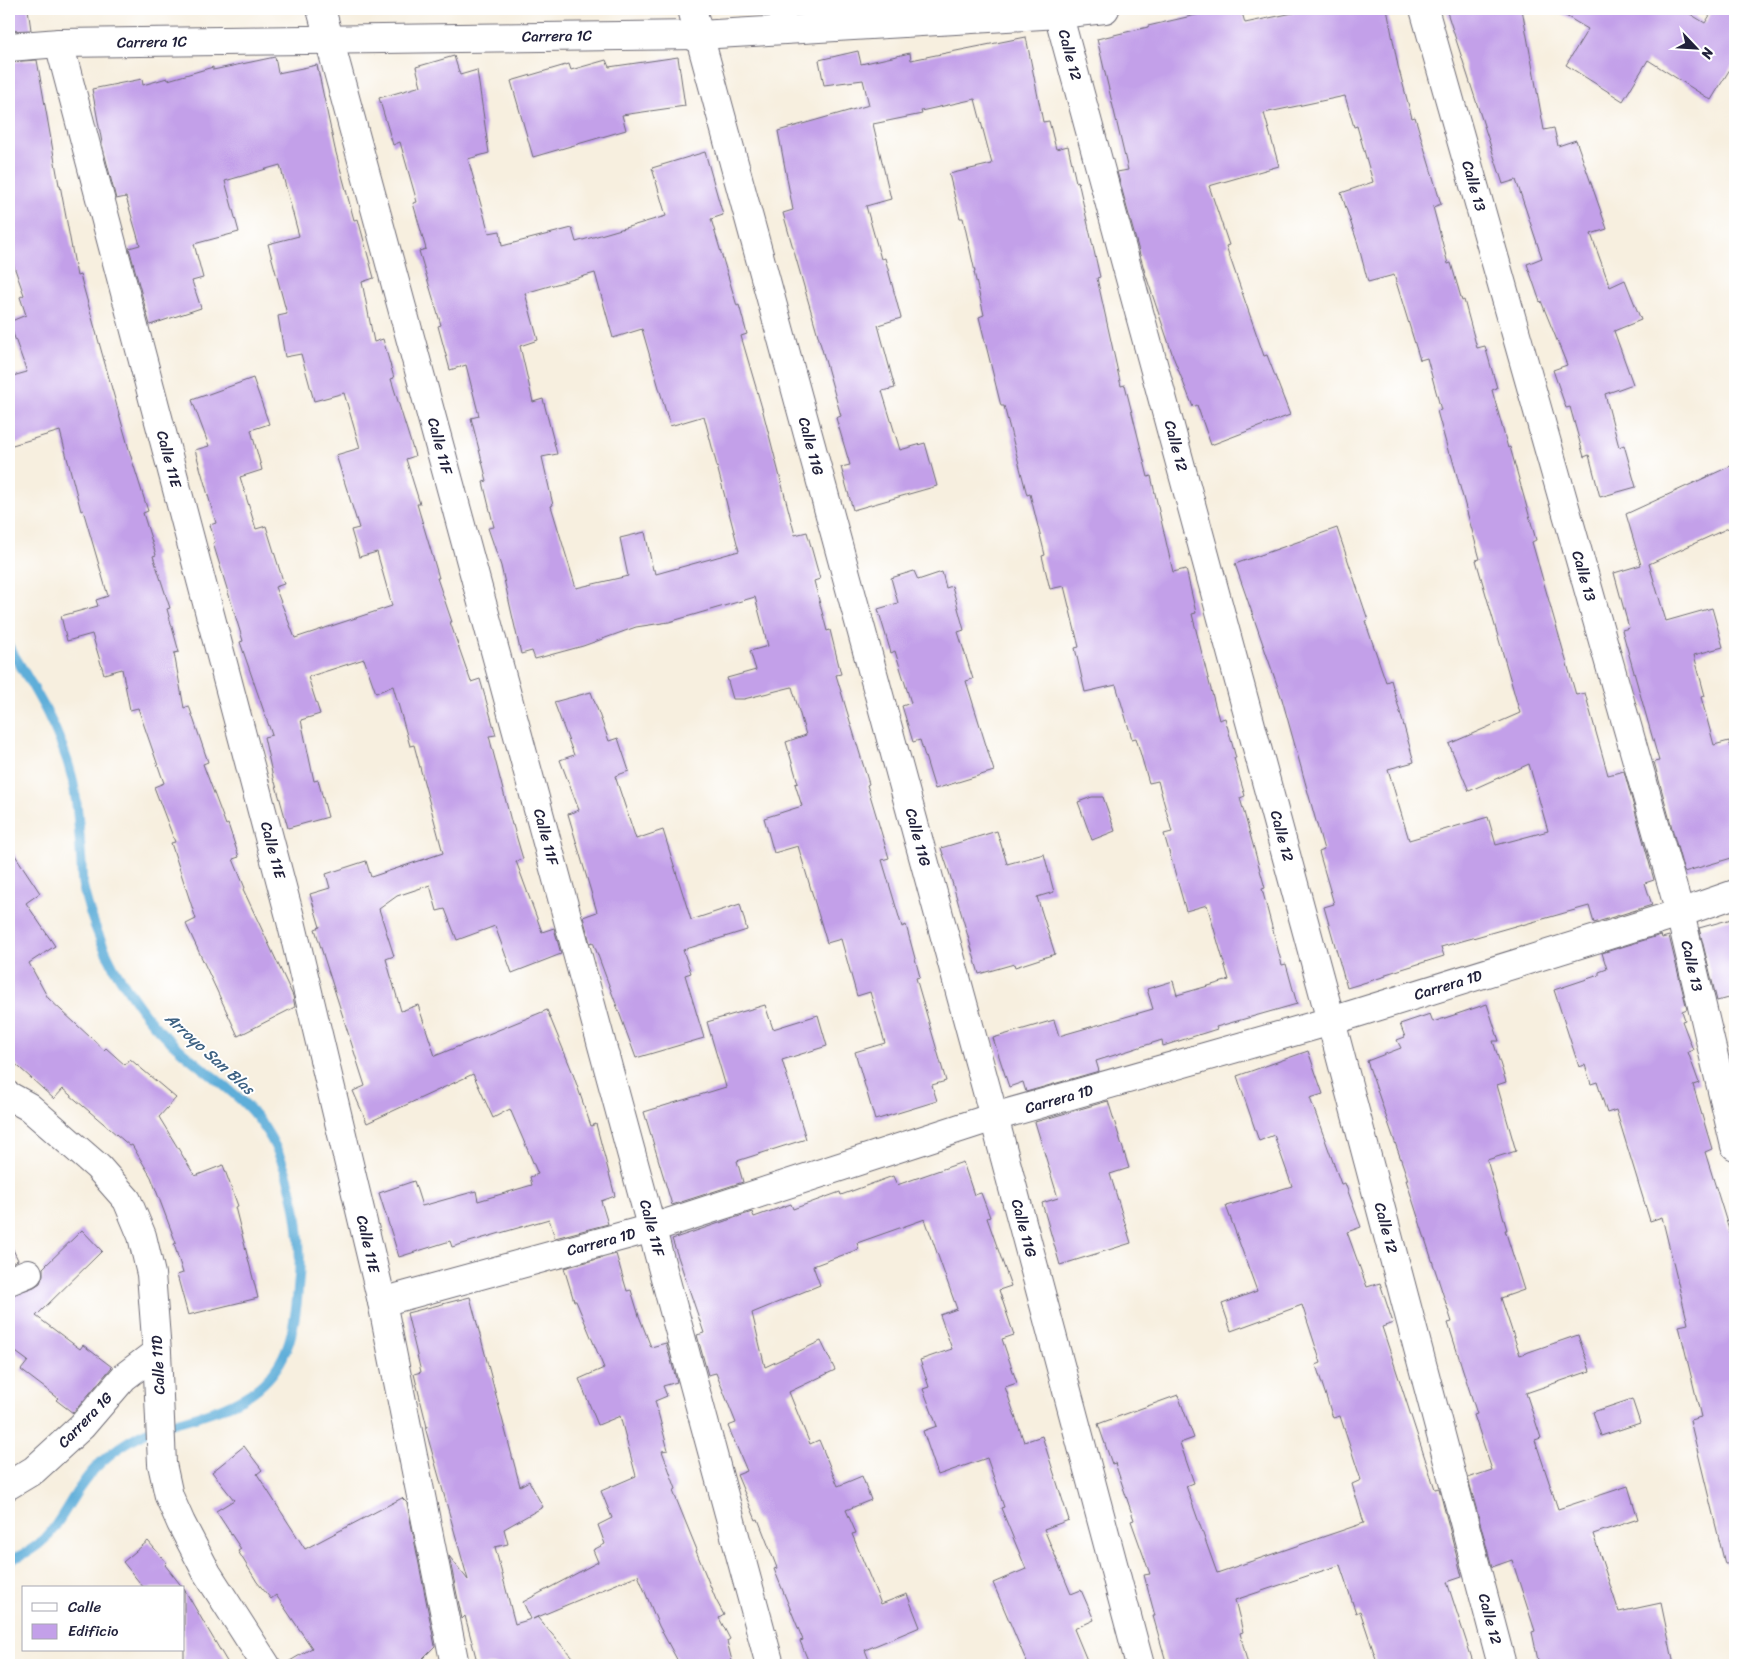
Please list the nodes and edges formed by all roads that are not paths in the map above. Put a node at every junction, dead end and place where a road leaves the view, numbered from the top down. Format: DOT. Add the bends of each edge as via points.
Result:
graph roads {
  1 [pos="321,9"];
  2 [pos="692,9"];
  3 [pos="1104,9"];
  4 [pos="1424,9"];
  5 [pos="1058,11"];
  6 [pos="699,34"];
  7 [pos="329,39"];
  8 [pos="59,43"];
  9 [pos="9,47"];
  10 [pos="1735,894"];
  11 [pos="1680,913"];
  12 [pos="1332,1021"];
  13 [pos="9,1096"];
  14 [pos="994,1117"];
  15 [pos="1735,1146"];
  16 [pos="652,1228"];
  17 [pos="382,1302"];
  18 [pos="157,1352"];
  19 [pos="9,1485"];
  20 [pos="266,1665"];
  21 [pos="456,1665"];
  22 [pos="770,1665"];
  23 [pos="1140,1665"];
  24 [pos="1502,1665"];
  1 -- 7 [label="street, Calle 11F"];
  2 -- 6 [label="street, Calle 11G"];
  3 -- 5 [label="street, Carrera 1C"];
  4 -- 11 [label="street, Calle 13"];
  5 -- 6 [label="street, Carrera 1C"];
  5 -- 12 [label="street, Calle 12"];
  6 -- 7 [label="street, Carrera 1C"];
  6 -- 14 [label="street, Calle 11G"];
  7 -- 8 [label="street, Carrera 1C"];
  7 -- 16 [label="street, Calle 11F"];
  8 -- 9 [label="street, Carrera 1C"];
  8 -- 17 [label="street, Calle 11E" via="290,917"];
  10 -- 11 [label="street, Carrera 1D"];
  11 -- 12 [label="street, Carrera 1D"];
  11 -- 15 [label="street, Calle 13"];
  12 -- 14 [label="street, Carrera 1D"];
  12 -- 24 [label="street, Calle 12"];
  13 -- 18 [label="street, Calle 11D" via="29,1107 98,1167 127,1200 142,1236 151,1274"];
  14 -- 16 [label="street, Carrera 1D"];
  14 -- 23 [label="street, Calle 11G"];
  16 -- 17 [label="street, Carrera 1D"];
  16 -- 22 [label="street, Calle 11F"];
  17 -- 21 [label="street, Calle 11E"];
  18 -- 19 [label="street, Carrera 1G" via="124,1378 82,1426 34,1470"];
  18 -- 20 [label="street, Calle 11D" via="162,1464 169,1496 207,1573"];
}
